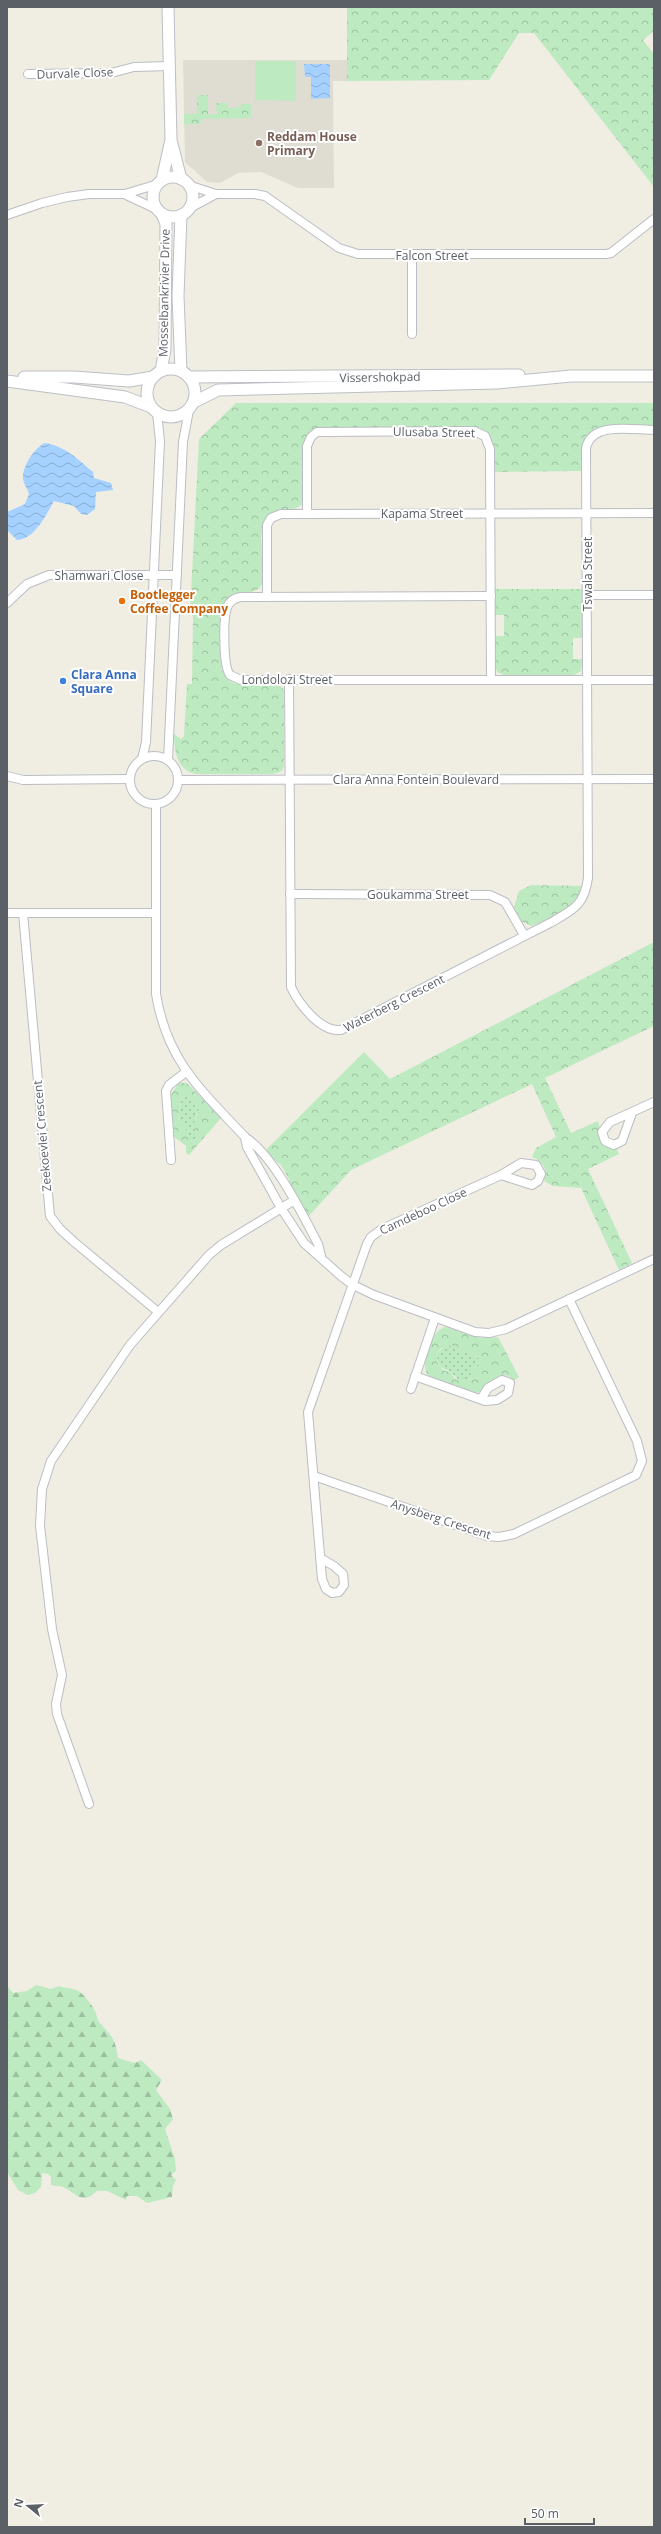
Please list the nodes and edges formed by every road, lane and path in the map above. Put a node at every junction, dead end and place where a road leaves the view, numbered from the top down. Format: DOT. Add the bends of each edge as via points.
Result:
graph roads {
  1 [pos="168,7"];
  2 [pos="170,66"];
  3 [pos="28,74"];
  4 [pos="171,140"];
  5 [pos="160,182"];
  6 [pos="184,182"];
  7 [pos="125,194"];
  8 [pos="216,194"];
  9 [pos="186,211"];
  10 [pos="160,212"];
  11 [pos="7,215"];
  12 [pos="654,219"];
  13 [pos="412,255"];
  14 [pos="412,334"];
  15 [pos="157,374"];
  16 [pos="185,374"];
  17 [pos="571,376"];
  18 [pos="654,376"];
  19 [pos="7,378"];
  20 [pos="7,381"];
  21 [pos="191,406"];
  22 [pos="154,410"];
  23 [pos="654,430"];
  24 [pos="491,513"];
  25 [pos="587,513"];
  26 [pos="654,513"];
  27 [pos="307,514"];
  28 [pos="153,574"];
  29 [pos="177,575"];
  30 [pos="588,595"];
  31 [pos="654,595"];
  32 [pos="491,596"];
  33 [pos="267,597"];
  34 [pos="7,603"];
  35 [pos="289,679"];
  36 [pos="491,680"];
  37 [pos="587,680"];
  38 [pos="654,680"];
  39 [pos="142,759"];
  40 [pos="168,760"];
  41 [pos="7,776"];
  42 [pos="587,778"];
  43 [pos="290,779"];
  44 [pos="654,779"];
  45 [pos="130,780"];
  46 [pos="178,780"];
  47 [pos="156,804"];
  48 [pos="290,894"];
  49 [pos="7,913"];
  50 [pos="23,913"];
  51 [pos="155,913"];
  52 [pos="524,935"];
  53 [pos="186,1072"];
  54 [pos="654,1102"];
  55 [pos="632,1113"];
  56 [pos="245,1137"];
  57 [pos="171,1160"];
  58 [pos="501,1175"];
  59 [pos="293,1201"];
  60 [pos="281,1208"];
  61 [pos="321,1256"];
  62 [pos="654,1259"];
  63 [pos="353,1285"];
  64 [pos="569,1299"];
  65 [pos="157,1312"];
  66 [pos="435,1318"];
  67 [pos="415,1376"];
  68 [pos="411,1389"];
  69 [pos="481,1399"];
  70 [pos="314,1476"];
  71 [pos="322,1560"];
  72 [pos="89,1804"];
  1 -- 2 [label="main road"];
  2 -- 3 [label="street, Durvale Close" via="134,67 111,73"];
  2 -- 4 [label="main road"];
  4 -- 5 [label="main road"];
  4 -- 6 [label="main road"];
  5 -- 6 [label="main road" via="173,178"];
  5 -- 7 [label="street"];
  5 -- 10 [label="main road" via="153,199"];
  6 -- 8 [label="street, Falcon Street"];
  6 -- 9 [label="main road" via="192,197"];
  7 -- 10 [label="street"];
  7 -- 11 [label="street" via="67,197"];
  8 -- 9 [label="street, Falcon Street"];
  8 -- 13 [label="street, Falcon Street" via="265,196 351,254"];
  9 -- 10 [label="main road" via="175,217"];
  9 -- 16 [label="main road, Mosselbankrivier Drive" via="178,303"];
  10 -- 15 [label="main road, Mosselbankrivier Drive" via="166,224 165,349"];
  12 -- 13 [label="street, Falcon Street" via="611,253 606,254"];
  13 -- 14 [label="street"];
  15 -- 16 [label="main road" via="167,369"];
  15 -- 19 [label="main road" via="129,381 74,377"];
  15 -- 22 [label="main road" via="147,392"];
  16 -- 17 [label="main road, Vissershokpad"];
  16 -- 21 [label="main road" via="195,392"];
  17 -- 18 [label="main road, Vissershokpad"];
  17 -- 21 [label="main road, Vissershokpad" via="498,383 218,390"];
  20 -- 22 [label="main road" via="125,397"];
  21 -- 22 [label="main road" via="179,416 171,418"];
  21 -- 29 [label="street" via="184,430"];
  22 -- 28 [label="street" via="160,441"];
  23 -- 25 [label="street, Tswala Street" via="603,430 592,436 586,448"];
  24 -- 25 [label="street, Kapama Street"];
  24 -- 27 [label="street, Kapama Street"];
  24 -- 27 [label="street, Ulusaba Street" via="490,444 482,433 320,431 309,440"];
  24 -- 32 [label="street, Ulusaba Street"];
  25 -- 26 [label="street, Kapama Street"];
  25 -- 30 [label="street, Tswala Street"];
  27 -- 33 [label="street, Kapama Street" via="281,514 269,521 266,529"];
  28 -- 29 [label="street, Shamwari Close"];
  28 -- 34 [label="street, Shamwari Close" via="48,575 26,584"];
  28 -- 39 [label="street" via="145,748"];
  29 -- 40 [label="street"];
  30 -- 31 [label="street"];
  30 -- 37 [label="street, Tswala Street"];
  32 -- 33 [label="street, Londolozi Street"];
  32 -- 36 [label="street, Ulusaba Street"];
  33 -- 35 [label="street, Londolozi Street" via="241,597 232,600 227,606 225,667 230,675 237,679"];
  35 -- 36 [label="street, Londolozi Street"];
  35 -- 43 [label="street, Waterberg Crescent"];
  36 -- 37 [label="street, Londolozi Street"];
  37 -- 38 [label="street, Londolozi Street"];
  37 -- 42 [label="street, Tswala Street"];
  39 -- 40 [label="street" via="156,756"];
  39 -- 45 [label="street" via="134,768"];
  40 -- 46 [label="street" via="176,769"];
  41 -- 45 [label="street" via="22,780"];
  42 -- 43 [label="street, Clara Anna Fontein Boulevard"];
  42 -- 44 [label="street, Clara Anna Fontein Boulevard"];
  42 -- 52 [label="street, Waterberg Crescent" via="588,878 585,895 569,912"];
  43 -- 46 [label="street, Clara Anna Fontein Boulevard"];
  43 -- 48 [label="street, Waterberg Crescent"];
  45 -- 47 [label="street" via="132,790 140,799"];
  46 -- 47 [label="street" via="172,797"];
  47 -- 51 [label="street"];
  48 -- 52 [label="street, Goukamma Street" via="490,895 505,902"];
  48 -- 52 [label="street, Waterberg Crescent" via="291,987 317,1020 330,1030 341,1030 355,1024"];
  49 -- 50 [label="street"];
  50 -- 51 [label="street"];
  50 -- 65 [label="street, Zeekoevlei Crescent" via="50,1216 68,1236"];
  51 -- 53 [label="street" via="155,981 160,1017 167,1037"];
  53 -- 56 [label="street"];
  53 -- 57 [label="street" via="169,1085 166,1091"];
  54 -- 55 [label="street"];
  56 -- 59 [label="street" via="270,1161"];
  56 -- 60 [label="street" via="250,1152"];
  58 -- 63 [label="street, Camdeboo Close" via="371,1237"];
  59 -- 60 [label="street"];
  59 -- 61 [label="street" via="318,1244"];
  60 -- 61 [label="street" via="304,1243 311,1251"];
  60 -- 65 [label="street" via="221,1245"];
  61 -- 63 [label="street"];
  62 -- 64 [label="street"];
  63 -- 66 [label="street" via="388,1302"];
  63 -- 70 [label="street" via="309,1407"];
  64 -- 66 [label="street" via="495,1332 475,1332"];
  64 -- 70 [label="street, Anysberg Crescent" via="637,1441 642,1461 636,1476 514,1534 499,1538"];
  65 -- 72 [label="street" via="130,1345 51,1461 40,1503 40,1526 52,1629 62,1675 56,1704 57,1714"];
  66 -- 67 [label="street"];
  67 -- 68 [label="street"];
  67 -- 69 [label="street"];
  70 -- 71 [label="street"];
}
